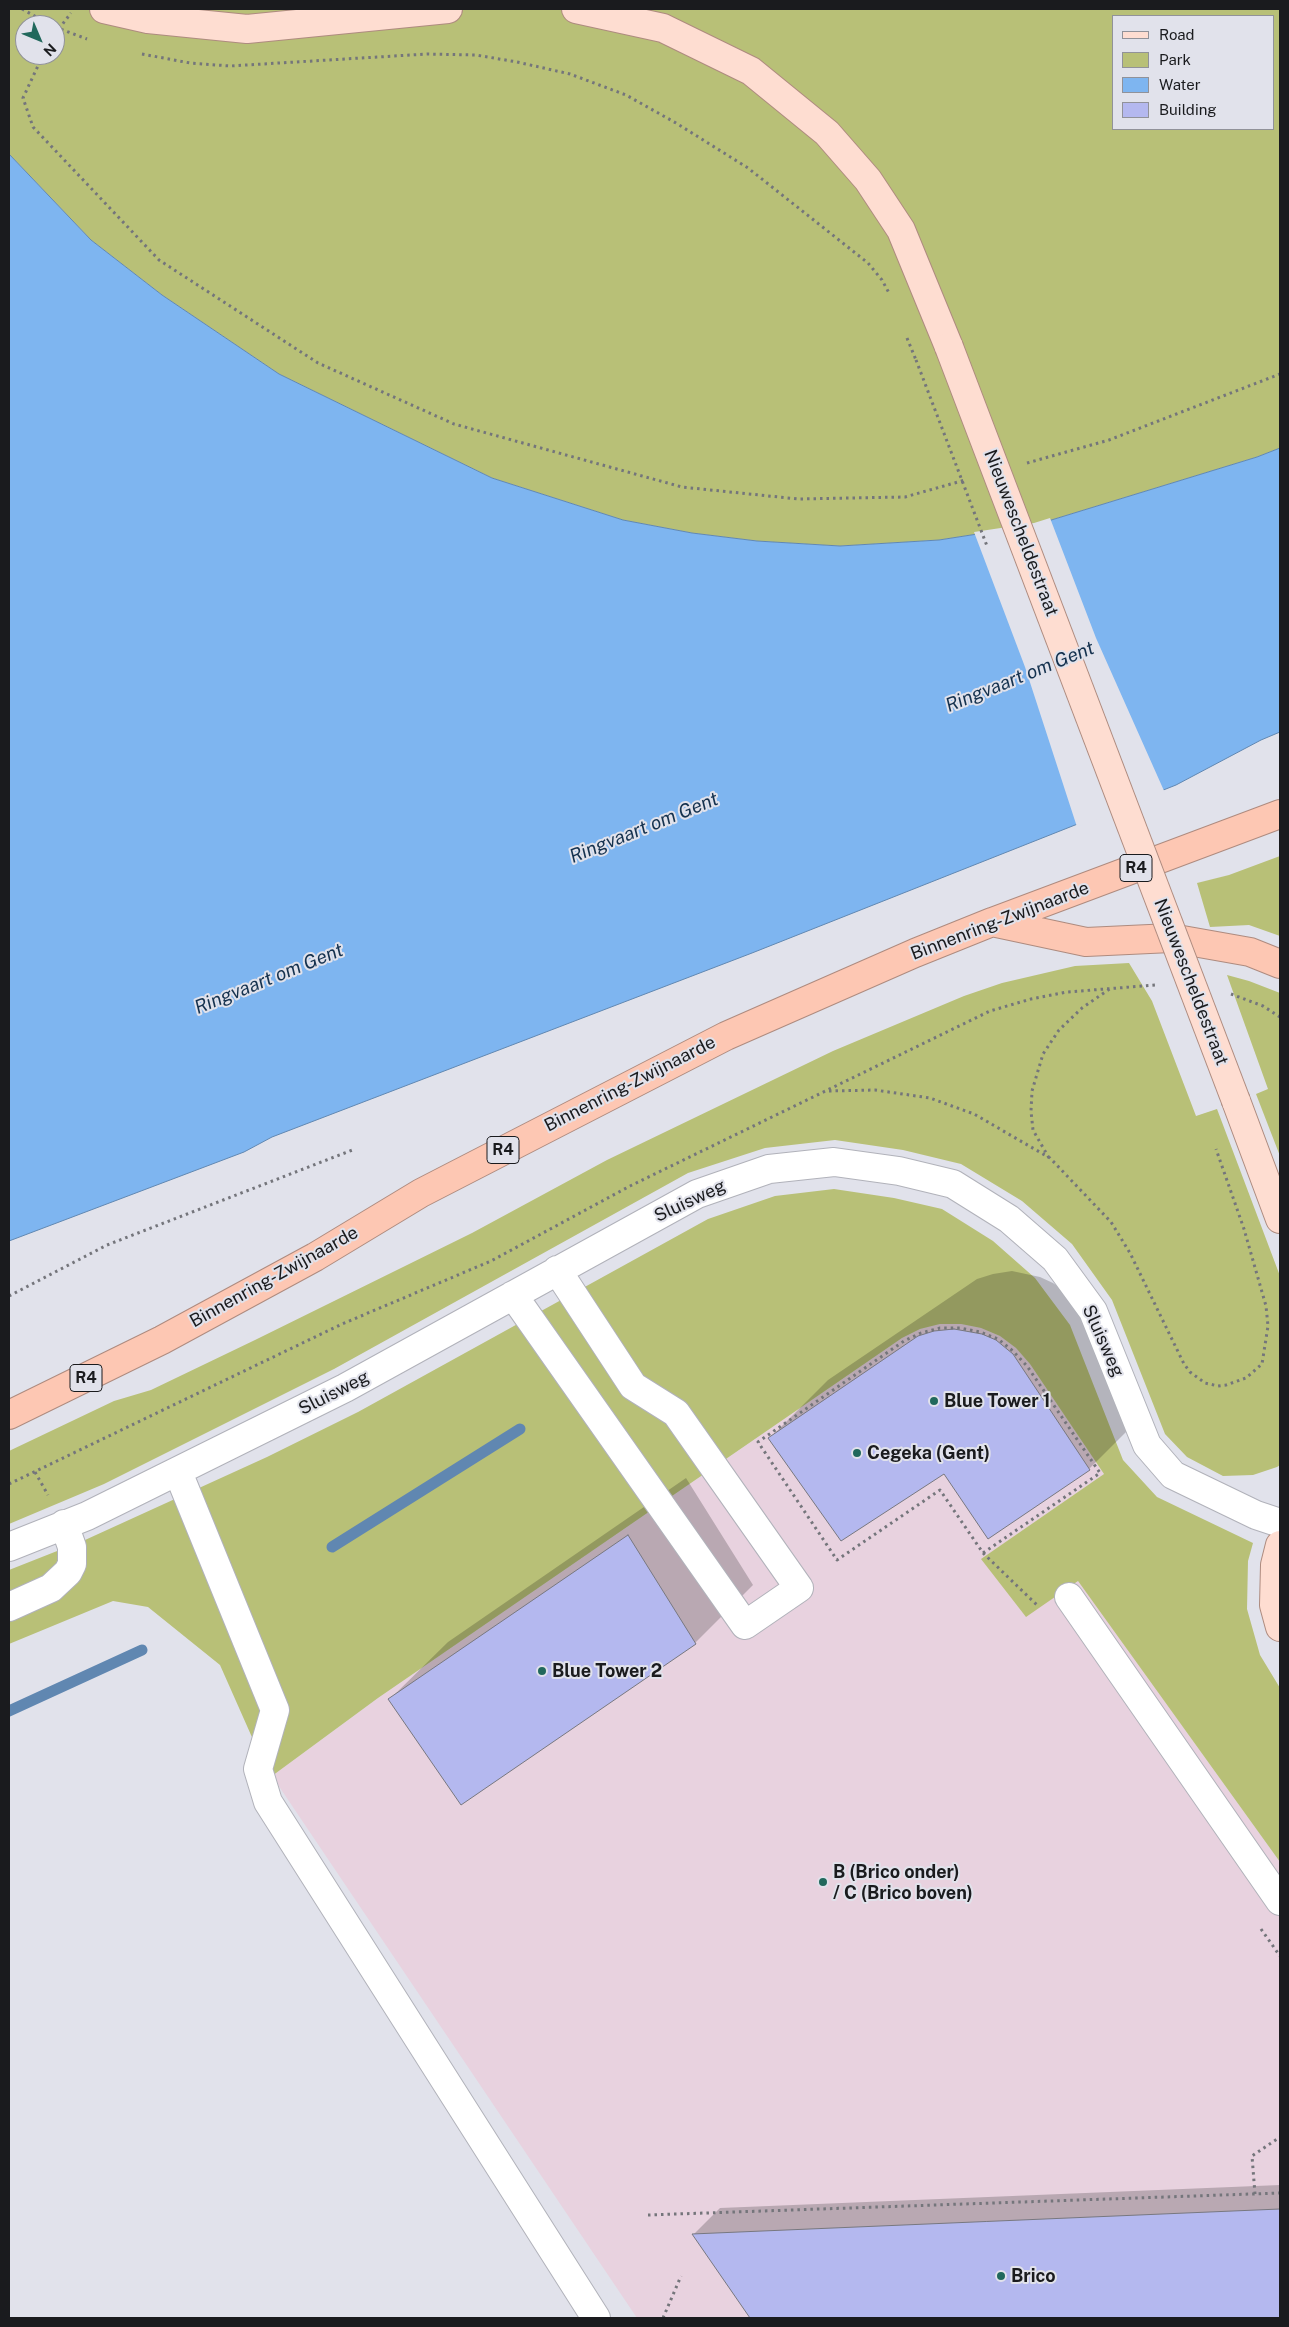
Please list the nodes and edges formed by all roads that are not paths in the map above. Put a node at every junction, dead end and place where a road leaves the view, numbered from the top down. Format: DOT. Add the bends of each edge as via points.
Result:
graph roads {
  1 [pos="104,9"];
  2 [pos="448,9"];
  3 [pos="576,9"];
  4 [pos="1280,814"];
  5 [pos="992,922"];
  6 [pos="1280,964"];
  7 [pos="1280,1219"];
  8 [pos="557,1270"];
  9 [pos="513,1295"];
  10 [pos="9,1415"];
  11 [pos="178,1472"];
  12 [pos="1280,1523"];
  13 [pos="64,1524"];
  14 [pos="1280,1545"];
  15 [pos="9,1547"];
  16 [pos="1069,1597"];
  17 [pos="9,1607"];
  18 [pos="1280,1626"];
  19 [pos="1280,1901"];
  20 [pos="596,2318"];
  1 -- 2 [label="main road" via="148,19 247,29"];
  3 -- 7 [label="main road, Nieuwescheldestraat, bridge" via="663,28 751,71 828,132 868,180 901,230 949,347"];
  4 -- 5 [label="highway, Binnenring-Zwijnaarde / R4"];
  5 -- 6 [label="highway" via="1086,942 1171,938 1250,952"];
  5 -- 10 [label="highway, Binnenring-Zwijnaarde / R4" via="726,1036 421,1193 315,1257 162,1340"];
  8 -- 9 [label="street, Sluisweg"];
  8 -- 9 [label="street" via="633,1386 676,1413 799,1588 745,1625"];
  8 -- 12 [label="street, Sluisweg" via="697,1194 770,1169 834,1162 899,1171 953,1184 1009,1219 1055,1259 1093,1311 1147,1445 1173,1475 1256,1515"];
  9 -- 11 [label="street, Sluisweg" via="345,1388"];
  11 -- 13 [label="street, Sluisweg"];
  11 -- 20 [label="street" via="275,1710 258,1769 268,1802"];
  13 -- 15 [label="street, Sluisweg"];
  13 -- 17 [label="street" via="72,1547 72,1564 68,1572 51,1588"];
  14 -- 18 [label="main road" via="1274,1564 1274,1605"];
  16 -- 19 [label="street"];
}
